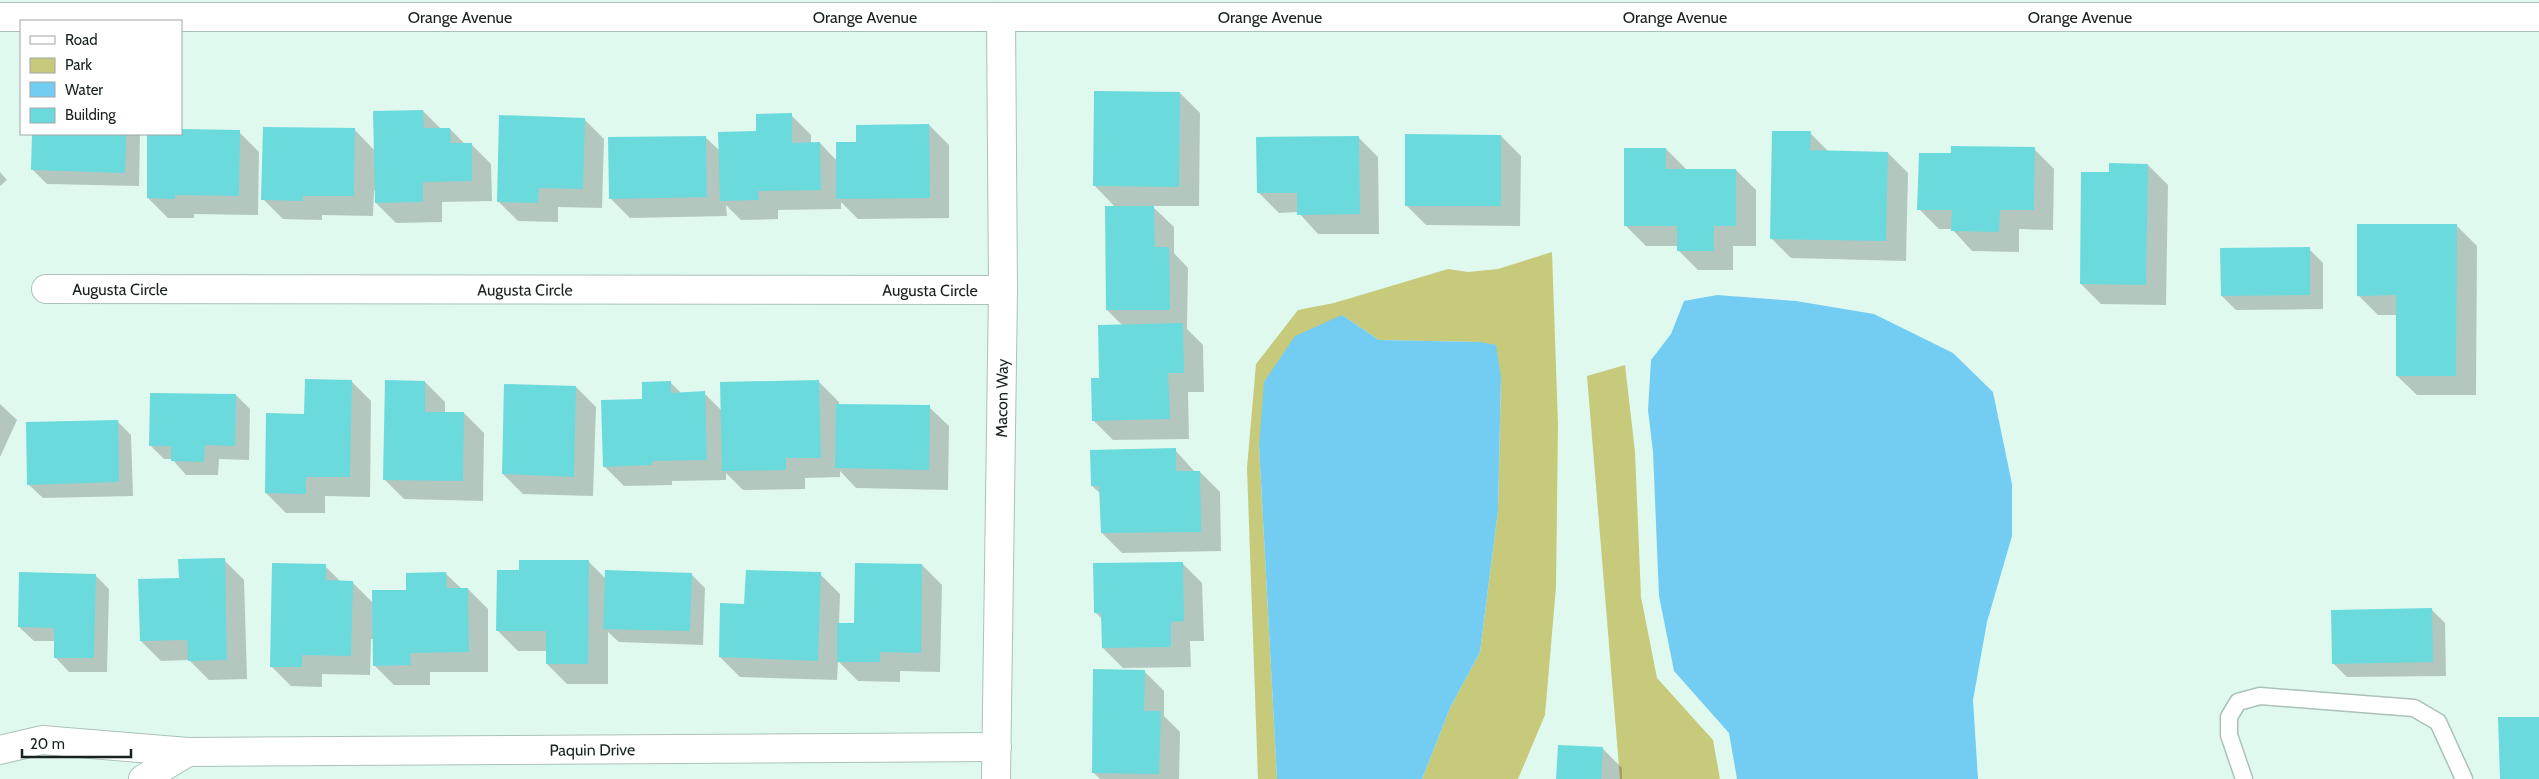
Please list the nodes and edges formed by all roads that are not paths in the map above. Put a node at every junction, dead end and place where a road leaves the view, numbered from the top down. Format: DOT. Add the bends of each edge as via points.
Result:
graph roads {
  1 [pos="1750,9"];
  2 [pos="0,16"];
  3 [pos="1001,17"];
  4 [pos="2539,17"];
  5 [pos="46,289"];
  6 [pos="1003,290"];
  7 [pos="997,747"];
  8 [pos="0,750"];
  9 [pos="188,752"];
  10 [pos="144,779"];
  11 [pos="996,779"];
  12 [pos="2244,779"];
  13 [pos="2464,779"];
  1 -- 3 [label="street, Orange Avenue"];
  1 -- 4 [label="street, Orange Avenue"];
  2 -- 3 [label="street, Orange Avenue"];
  3 -- 6 [label="street, Macon Way"];
  5 -- 6 [label="street, Augusta Circle"];
  6 -- 7 [label="street, Macon Way"];
  7 -- 9 [label="street, Paquin Drive"];
  7 -- 11 [label="street, Macon Way"];
  8 -- 9 [label="street, Paquin Drive" via="42,740"];
  9 -- 10 [label="street"];
  12 -- 13 [label="lane" via="2229,735 2229,717 2238,702 2260,696 2414,708 2438,722"];
}
